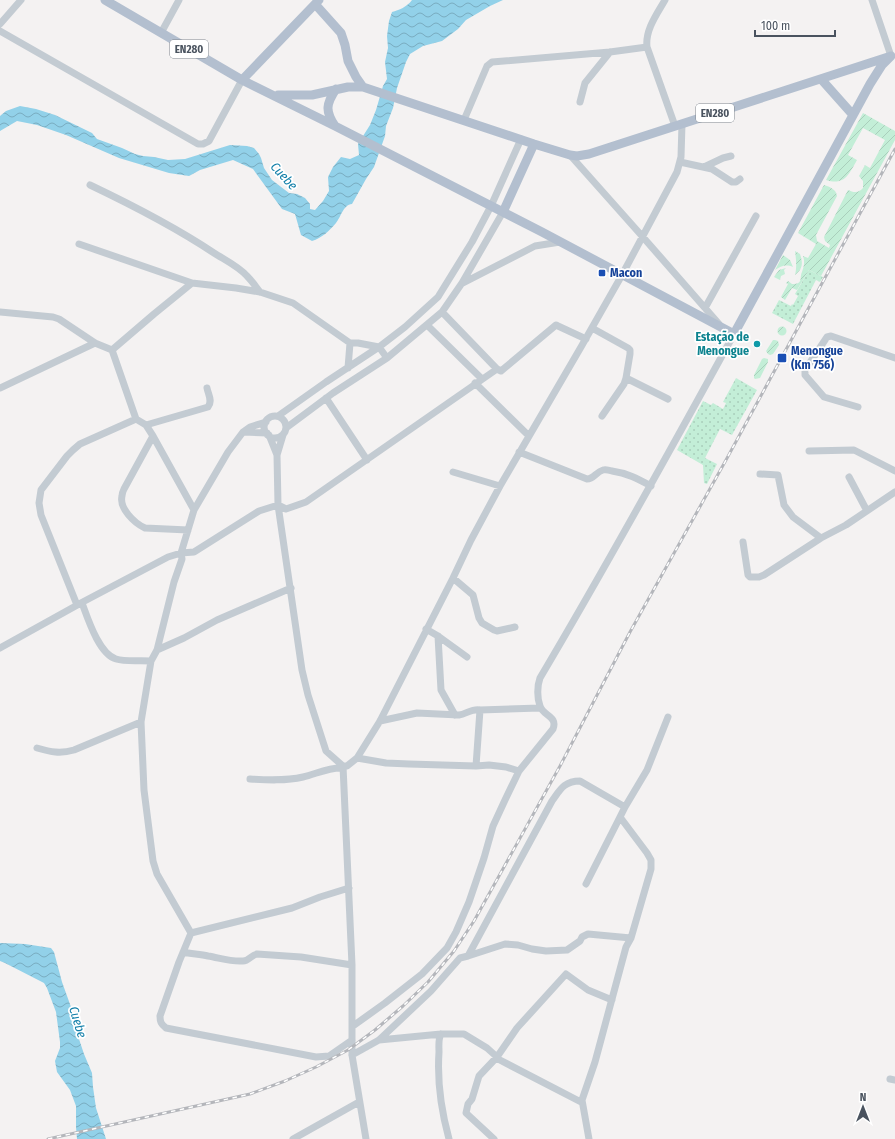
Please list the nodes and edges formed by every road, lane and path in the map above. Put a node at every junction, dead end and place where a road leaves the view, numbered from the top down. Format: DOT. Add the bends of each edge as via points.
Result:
graph roads {
  1 [pos="21,0"];
  2 [pos="105,0"];
  3 [pos="179,0"];
  4 [pos="665,0"];
  5 [pos="872,0"];
  6 [pos="315,1"];
  7 [pos="0,24"];
  8 [pos="0,31"];
  9 [pos="161,33"];
  10 [pos="647,47"];
  11 [pos="610,52"];
  12 [pos="893,56"];
  13 [pos="821,79"];
  14 [pos="242,80"];
  15 [pos="363,87"];
  16 [pos="336,89"];
  17 [pos="275,95"];
  18 [pos="580,102"];
  19 [pos="853,116"];
  20 [pos="464,120"];
  21 [pos="679,125"];
  22 [pos="335,126"];
  23 [pos="521,139"];
  24 [pos="534,144"];
  25 [pos="570,155"];
  26 [pos="731,156"];
  27 [pos="512,162"];
  28 [pos="680,162"];
  29 [pos="524,167"];
  30 [pos="704,167"];
  31 [pos="740,179"];
  32 [pos="90,185"];
  33 [pos="491,206"];
  34 [pos="503,212"];
  35 [pos="756,216"];
  36 [pos="542,232"];
  37 [pos="642,236"];
  38 [pos="560,242"];
  39 [pos="79,244"];
  40 [pos="535,246"];
  41 [pos="622,275"];
  42 [pos="192,283"];
  43 [pos="462,283"];
  44 [pos="260,292"];
  45 [pos="438,297"];
  46 [pos="448,304"];
  47 [pos="705,308"];
  48 [pos="0,312"];
  49 [pos="442,312"];
  50 [pos="427,325"];
  51 [pos="720,327"];
  52 [pos="592,328"];
  53 [pos="734,334"];
  54 [pos="586,339"];
  55 [pos="95,343"];
  56 [pos="350,343"];
  57 [pos="379,347"];
  58 [pos="112,350"];
  59 [pos="387,358"];
  60 [pos="895,358"];
  61 [pos="348,368"];
  62 [pos="497,369"];
  63 [pos="626,378"];
  64 [pos="478,381"];
  65 [pos="326,382"];
  66 [pos="0,388"];
  67 [pos="207,388"];
  68 [pos="333,393"];
  69 [pos="326,398"];
  70 [pos="668,399"];
  71 [pos="858,407"];
  72 [pos="278,416"];
  73 [pos="602,416"];
  74 [pos="136,419"];
  75 [pos="266,422"];
  76 [pos="146,425"];
  77 [pos="284,431"];
  78 [pos="244,432"];
  79 [pos="268,434"];
  80 [pos="153,436"];
  81 [pos="529,436"];
  82 [pos="809,451"];
  83 [pos="519,452"];
  84 [pos="277,455"];
  85 [pos="367,460"];
  86 [pos="895,471"];
  87 [pos="453,472"];
  88 [pos="760,474"];
  89 [pos="850,477"];
  90 [pos="500,486"];
  91 [pos="651,486"];
  92 [pos="895,492"];
  93 [pos="278,505"];
  94 [pos="194,510"];
  95 [pos="867,511"];
  96 [pos="188,530"];
  97 [pos="821,538"];
  98 [pos="743,542"];
  99 [pos="180,553"];
  100 [pos="453,578"];
  101 [pos="291,588"];
  102 [pos="79,604"];
  103 [pos="515,627"];
  104 [pos="426,629"];
  105 [pos="438,636"];
  106 [pos="0,648"];
  107 [pos="157,650"];
  108 [pos="466,657"];
  109 [pos="150,661"];
  110 [pos="540,708"];
  111 [pos="480,710"];
  112 [pos="455,715"];
  113 [pos="668,717"];
  114 [pos="380,721"];
  115 [pos="141,722"];
  116 [pos="37,748"];
  117 [pos="357,758"];
  118 [pos="476,766"];
  119 [pos="342,767"];
  120 [pos="519,772"];
  121 [pos="250,779"];
  122 [pos="625,807"];
  123 [pos="620,817"];
  124 [pos="586,884"];
  125 [pos="349,888"];
  126 [pos="191,933"];
  127 [pos="631,938"];
  128 [pos="183,952"];
  129 [pos="468,956"];
  130 [pos="352,965"];
  131 [pos="612,1000"];
  132 [pos="353,1026"];
  133 [pos="441,1034"];
  134 [pos="352,1040"];
  135 [pos="378,1040"];
  136 [pos="352,1055"];
  137 [pos="497,1057"];
  138 [pos="582,1100"];
  139 [pos="359,1102"];
  140 [pos="294,1139"];
  141 [pos="366,1139"];
  142 [pos="449,1139"];
  143 [pos="494,1139"];
  144 [pos="589,1139"];
  1 -- 7 [label="street"];
  2 -- 9 [label="main road, EN280"];
  3 -- 9 [label="street"];
  4 -- 10 [label="street" via="647,34"];
  5 -- 12 [label="street"];
  6 -- 14 [label="main road"];
  6 -- 15 [label="main road" via="341,33 348,61"];
  8 -- 14 [label="street" via="198,144 209,141"];
  9 -- 14 [label="main road, EN280"];
  10 -- 11 [label="street"];
  10 -- 21 [label="street"];
  11 -- 18 [label="street" via="585,83"];
  11 -- 20 [label="street" via="492,62 487,66"];
  12 -- 13 [label="main road, EN280"];
  12 -- 19 [label="main road" via="882,65"];
  13 -- 19 [label="main road"];
  13 -- 21 [label="main road, EN280"];
  14 -- 17 [label="main road, EN280"];
  15 -- 16 [label="main road, EN280"];
  15 -- 20 [label="main road, EN280"];
  16 -- 17 [label="main road, EN280" via="312,95"];
  16 -- 22 [label="main road" via="328,110"];
  17 -- 22 [label="main road, EN280"];
  19 -- 53 [label="main road"];
  20 -- 23 [label="main road, EN280"];
  21 -- 25 [label="main road, EN280" via="589,154"];
  21 -- 28 [label="street"];
  22 -- 33 [label="main road, EN280"];
  23 -- 24 [label="main road, EN280"];
  23 -- 27 [label="street"];
  24 -- 25 [label="main road, EN280"];
  24 -- 29 [label="main road"];
  25 -- 37 [label="street"];
  26 -- 30 [label="street"];
  27 -- 29 [label="street"];
  27 -- 33 [label="street"];
  28 -- 30 [label="street"];
  28 -- 37 [label="street"];
  29 -- 34 [label="main road"];
  30 -- 31 [label="street" via="714,170 732,182"];
  32 -- 44 [label="street" via="204,246 238,268"];
  33 -- 34 [label="main road, EN280"];
  33 -- 45 [label="street"];
  34 -- 36 [label="main road"];
  34 -- 43 [label="street"];
  35 -- 47 [label="street"];
  36 -- 38 [label="main road"];
  36 -- 40 [label="street"];
  37 -- 41 [label="street"];
  37 -- 47 [label="street"];
  38 -- 40 [label="street"];
  38 -- 41 [label="main road"];
  39 -- 42 [label="street"];
  40 -- 43 [label="street"];
  41 -- 51 [label="main road"];
  41 -- 52 [label="street"];
  42 -- 44 [label="street"];
  42 -- 58 [label="street"];
  43 -- 46 [label="street"];
  44 -- 56 [label="street" via="293,303"];
  45 -- 46 [label="street"];
  45 -- 57 [label="street"];
  46 -- 49 [label="street"];
  47 -- 51 [label="street"];
  48 -- 55 [label="street" via="53,317"];
  49 -- 50 [label="street"];
  49 -- 62 [label="street"];
  50 -- 59 [label="street"];
  50 -- 64 [label="street"];
  51 -- 53 [label="main road"];
  52 -- 54 [label="street"];
  52 -- 63 [label="street" via="630,350"];
  53 -- 91 [label="street"];
  54 -- 62 [label="street" via="556,325 501,371"];
  54 -- 81 [label="street"];
  55 -- 58 [label="street"];
  55 -- 66 [label="street"];
  56 -- 57 [label="street"];
  56 -- 61 [label="street"];
  57 -- 59 [label="street"];
  57 -- 61 [label="street"];
  58 -- 74 [label="street"];
  59 -- 68 [label="street"];
  60 -- 71 [label="street" via="831,336 827,337 805,370 806,375 824,397"];
  61 -- 65 [label="street"];
  62 -- 64 [label="street"];
  63 -- 70 [label="street"];
  63 -- 73 [label="street"];
  64 -- 81 [label="street"];
  64 -- 85 [label="street"];
  65 -- 68 [label="street"];
  65 -- 72 [label="street"];
  67 -- 76 [label="street" via="210,400 208,407"];
  68 -- 69 [label="street"];
  69 -- 77 [label="street"];
  69 -- 85 [label="street"];
  72 -- 75 [label="street" via="271,417"];
  72 -- 77 [label="street" via="284,421"];
  74 -- 76 [label="street"];
  74 -- 102 [label="street" via="80,444 67,456 41,490 41,515"];
  75 -- 78 [label="street" via="250,427"];
  75 -- 79 [label="street"];
  76 -- 80 [label="street"];
  77 -- 79 [label="street" via="276,437"];
  77 -- 84 [label="street"];
  78 -- 79 [label="street"];
  78 -- 94 [label="street" via="228,452"];
  79 -- 84 [label="street"];
  80 -- 94 [label="street"];
  80 -- 96 [label="street" via="124,489 121,497 124,509 130,518 145,528"];
  81 -- 83 [label="street"];
  82 -- 86 [label="street" via="854,450"];
  83 -- 90 [label="street"];
  83 -- 91 [label="street" via="587,479 604,470 622,472"];
  84 -- 93 [label="street"];
  85 -- 93 [label="street" via="306,502 286,510"];
  87 -- 90 [label="street"];
  88 -- 97 [label="street" via="778,475 784,504 793,517"];
  89 -- 95 [label="street"];
  90 -- 100 [label="street"];
  91 -- 110 [label="street" via="540,678"];
  92 -- 95 [label="street"];
  93 -- 99 [label="street" via="259,511 194,552"];
  93 -- 101 [label="street"];
  94 -- 96 [label="street"];
  95 -- 97 [label="street"];
  96 -- 99 [label="street"];
  97 -- 98 [label="street" via="759,577 748,575"];
  99 -- 102 [label="street"];
  99 -- 107 [label="street" via="182,559"];
  100 -- 103 [label="street" via="473,594 482,623 497,631"];
  100 -- 104 [label="street"];
  101 -- 107 [label="street" via="216,620"];
  101 -- 119 [label="street" via="302,670 312,709 326,750"];
  102 -- 106 [label="street"];
  102 -- 109 [label="street" via="101,647 109,656 120,660"];
  104 -- 105 [label="street"];
  104 -- 114 [label="street"];
  105 -- 108 [label="street"];
  105 -- 112 [label="street" via="441,690"];
  107 -- 109 [label="street"];
  109 -- 115 [label="street"];
  110 -- 111 [label="street"];
  110 -- 120 [label="street" via="555,723"];
  111 -- 112 [label="street"];
  111 -- 118 [label="street"];
  112 -- 114 [label="street" via="416,713"];
  113 -- 122 [label="street" via="647,770"];
  114 -- 117 [label="street"];
  115 -- 116 [label="street" via="74,750 54,752"];
  115 -- 126 [label="street" via="144,790 153,861 157,874"];
  117 -- 118 [label="street" via="393,763"];
  117 -- 119 [label="street"];
  118 -- 120 [label="street" via="506,767"];
  119 -- 121 [label="street" via="289,779"];
  119 -- 125 [label="street"];
  120 -- 132 [label="street" via="493,826 469,902 447,948 422,974"];
  122 -- 123 [label="street"];
  122 -- 129 [label="street" via="580,781 567,783 552,801"];
  123 -- 124 [label="street"];
  123 -- 127 [label="street" via="647,853 651,864"];
  125 -- 126 [label="street" via="292,908"];
  125 -- 130 [label="street"];
  126 -- 128 [label="street"];
  127 -- 129 [label="street" via="588,934 567,950 546,951 505,944"];
  127 -- 131 [label="street" via="626,947"];
  128 -- 130 [label="street" via="227,960 244,961 257,954"];
  128 -- 134 [label="street" via="160,1016 162,1025 166,1028 316,1057 329,1056"];
  129 -- 135 [label="street" via="460,958 432,991"];
  130 -- 132 [label="street"];
  131 -- 137 [label="street" via="588,990 566,974 517,1028"];
  131 -- 138 [label="street"];
  132 -- 134 [label="street"];
  133 -- 135 [label="street"];
  133 -- 137 [label="street" via="464,1034"];
  133 -- 142 [label="street" via="440,1100"];
  134 -- 136 [label="street"];
  135 -- 136 [label="street"];
  136 -- 139 [label="street"];
  137 -- 138 [label="street" via="581,1102"];
  137 -- 143 [label="street" via="480,1076 466,1113"];
  138 -- 144 [label="street"];
  139 -- 140 [label="street"];
  139 -- 141 [label="street"];
}
